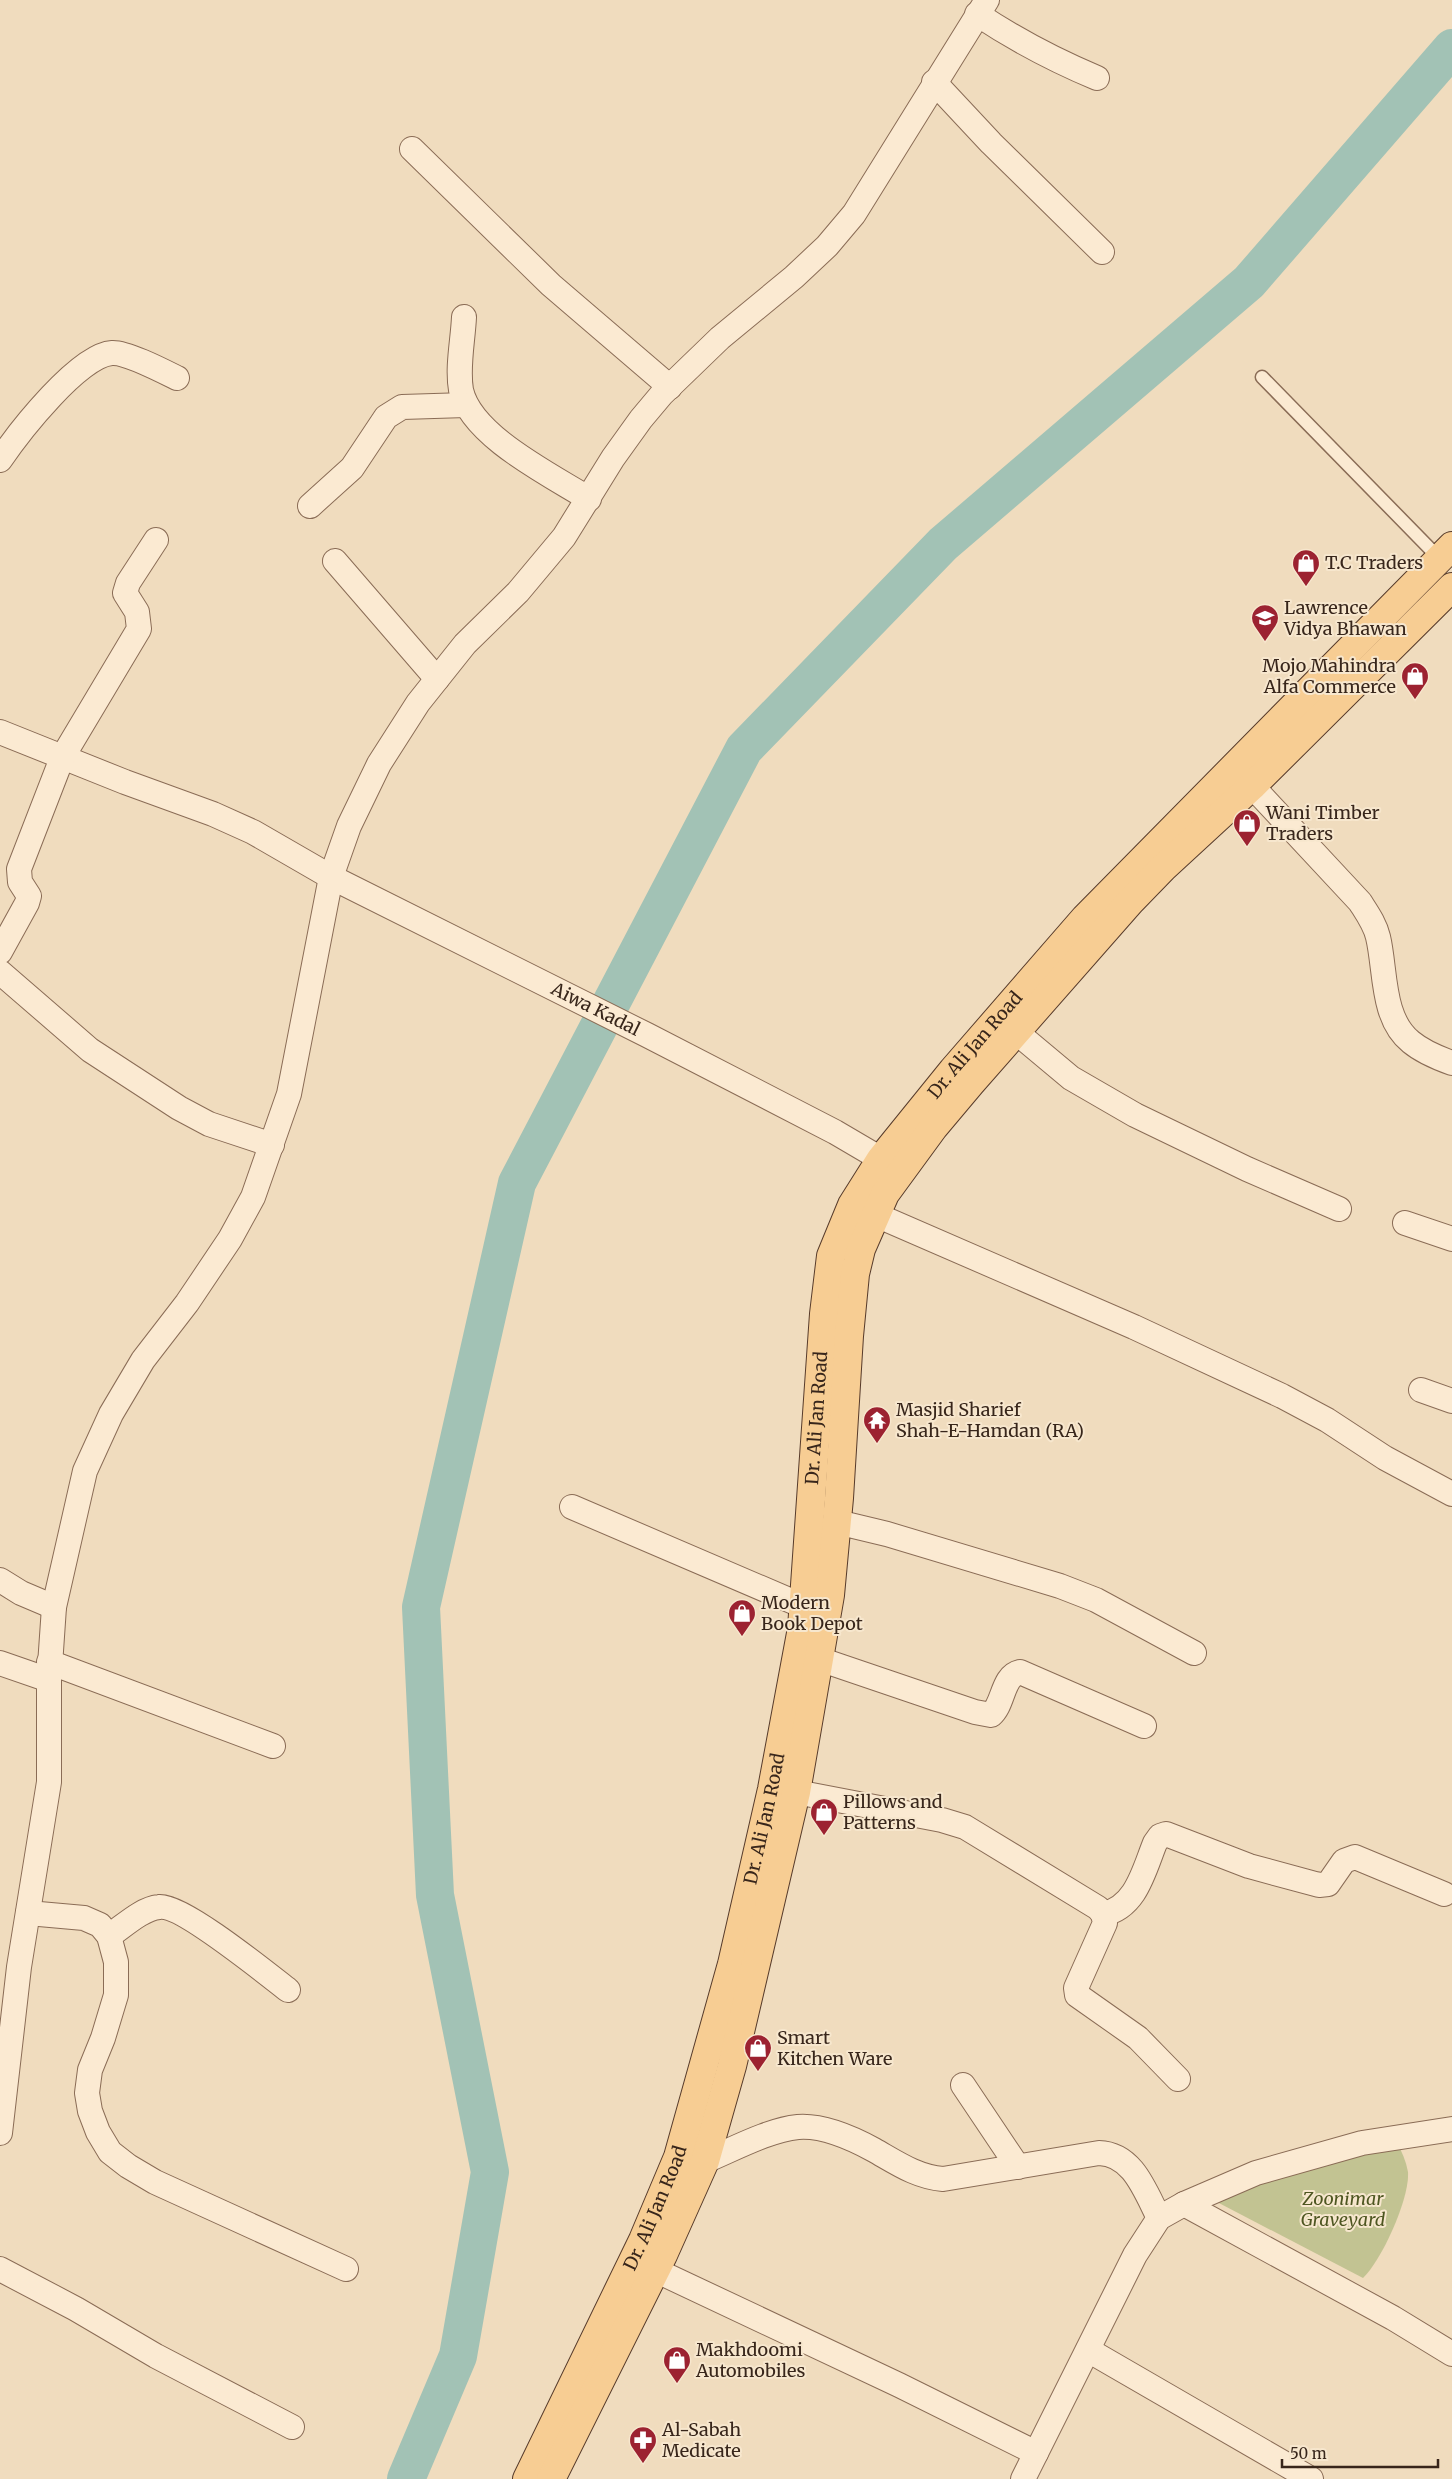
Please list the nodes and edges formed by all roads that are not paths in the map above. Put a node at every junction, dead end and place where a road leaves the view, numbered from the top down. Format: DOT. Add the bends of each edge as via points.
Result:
graph roads {
  1 [pos="982,7"];
  2 [pos="1097,78"];
  3 [pos="934,82"];
  4 [pos="412,149"];
  5 [pos="1102,252"];
  6 [pos="464,317"];
  7 [pos="176,378"];
  8 [pos="1262,378"];
  9 [pos="670,387"];
  10 [pos="466,405"];
  11 [pos="0,460"];
  12 [pos="589,499"];
  13 [pos="310,506"];
  14 [pos="156,540"];
  15 [pos="1448,558"];
  16 [pos="335,561"];
  17 [pos="1452,587"];
  18 [pos="437,678"];
  19 [pos="0,732"];
  20 [pos="62,758"];
  21 [pos="1252,786"];
  22 [pos="331,877"];
  23 [pos="0,952"];
  24 [pos="0,972"];
  25 [pos="1016,1032"];
  26 [pos="1452,1063"];
  27 [pos="272,1145"];
  28 [pos="881,1159"];
  29 [pos="864,1209"];
  30 [pos="1340,1209"];
  31 [pos="1405,1223"];
  32 [pos="1452,1239"];
  33 [pos="1421,1390"];
  34 [pos="1452,1401"];
  35 [pos="1452,1494"];
  36 [pos="572,1507"];
  37 [pos="837,1522"];
  38 [pos="0,1580"];
  39 [pos="804,1606"];
  40 [pos="54,1607"];
  41 [pos="1194,1654"];
  42 [pos="819,1659"];
  43 [pos="0,1663"];
  44 [pos="49,1671"];
  45 [pos="1144,1726"];
  46 [pos="273,1746"];
  47 [pos="796,1792"];
  48 [pos="1444,1894"];
  49 [pos="28,1913"];
  50 [pos="1103,1914"];
  51 [pos="109,1936"];
  52 [pos="288,1990"];
  53 [pos="8,1993"];
  54 [pos="1178,2080"];
  55 [pos="964,2085"];
  56 [pos="1452,2129"];
  57 [pos="0,2133"];
  58 [pos="705,2161"];
  59 [pos="1018,2167"];
  60 [pos="1184,2204"];
  61 [pos="1159,2218"];
  62 [pos="346,2268"];
  63 [pos="0,2269"];
  64 [pos="655,2270"];
  65 [pos="1088,2350"];
  66 [pos="1452,2354"];
  67 [pos="292,2427"];
  68 [pos="1036,2454"];
  69 [pos="527,2479"];
  70 [pos="551,2479"];
  71 [pos="1023,2479"];
  72 [pos="1311,2479"];
  1 -- 2 [label="street" via="1008,35"];
  1 -- 3 [label="street"];
  3 -- 5 [label="street" via="990,143"];
  3 -- 9 [label="street" via="854,214 827,246 720,338"];
  4 -- 9 [label="street" via="551,285"];
  6 -- 10 [label="street" via="461,388"];
  7 -- 11 [label="street" via="114,352 99,355 49,399"];
  8 -- 15 [label="lane"];
  9 -- 12 [label="street" via="635,427"];
  10 -- 12 [label="street" via="498,441"];
  10 -- 13 [label="street" via="402,406 386,418 346,475"];
  12 -- 18 [label="street" via="564,537 518,592 465,644"];
  14 -- 20 [label="street" via="125,593 138,612 138,629"];
  15 -- 28 [label="main road, Dr. Ali Jan Road" via="1085,918 953,1070"];
  16 -- 18 [label="street"];
  17 -- 21 [label="main road, Dr. Ali Jan Road"];
  18 -- 22 [label="street" via="379,764 349,826"];
  19 -- 20 [label="street, Aiwa Kadal"];
  20 -- 22 [label="street, Aiwa Kadal" via="237,824"];
  20 -- 23 [label="street" via="19,869 20,882 29,896 27,903"];
  21 -- 25 [label="main road, Dr. Ali Jan Road" via="1130,902"];
  21 -- 26 [label="street" via="1360,902 1370,918 1378,935 1388,1003 1409,1042"];
  22 -- 27 [label="street" via="288,1094"];
  22 -- 28 [label="street, Aiwa Kadal" via="647,1035"];
  24 -- 27 [label="street" via="90,1050 179,1108 217,1127"];
  25 -- 29 [label="main road, Dr. Ali Jan Road" via="934,1127 885,1194"];
  25 -- 30 [label="street" via="1071,1078 1135,1116"];
  27 -- 40 [label="street" via="252,1197 230,1239 143,1360 110,1414 84,1471"];
  28 -- 29 [label="main road, Dr. Ali Jan Road"];
  29 -- 35 [label="street" via="1134,1327 1282,1396"];
  29 -- 37 [label="main road, Dr. Ali Jan Road" via="849,1336"];
  29 -- 39 [label="main road, Dr. Ali Jan Road" via="831,1256 817,1394"];
  31 -- 32 [label="street"];
  33 -- 34 [label="street"];
  36 -- 39 [label="street"];
  37 -- 41 [label="street" via="896,1536 1060,1586 1096,1600"];
  37 -- 42 [label="main road, Dr. Ali Jan Road" via="830,1595"];
  38 -- 40 [label="street" via="21,1594"];
  39 -- 69 [label="main road, Dr. Ali Jan Road" via="770,1798 732,1964 678,2157 643,2240"];
  40 -- 44 [label="street"];
  42 -- 45 [label="street" via="991,1715 996,1711 1010,1679 1020,1672"];
  42 -- 47 [label="main road, Dr. Ali Jan Road"];
  43 -- 44 [label="street"];
  44 -- 46 [label="street"];
  44 -- 49 [label="street" via="49,1782"];
  47 -- 50 [label="street" via="965,1827"];
  47 -- 58 [label="main road, Dr. Ali Jan Road" via="732,2066"];
  48 -- 50 [label="street" via="1355,1858 1344,1861 1328,1884 1320,1885 1249,1866 1166,1834 1155,1842 1126,1905 1115,1912"];
  49 -- 51 [label="street" via="84,1918 100,1925"];
  49 -- 53 [label="street"];
  50 -- 54 [label="street" via="1102,1930 1078,1983 1077,1995 1138,2038"];
  51 -- 52 [label="street" via="148,1910 167,1907 213,1934"];
  51 -- 62 [label="street" via="116,1962 116,1995 90,2070 86,2093 98,2132 110,2152 155,2182"];
  53 -- 57 [label="street"];
  55 -- 59 [label="street"];
  56 -- 60 [label="street" via="1352,2146 1256,2173"];
  58 -- 59 [label="street" via="763,2136 798,2127 826,2129 862,2143 926,2178 943,2179"];
  58 -- 64 [label="main road, Dr. Ali Jan Road"];
  59 -- 61 [label="street" via="1099,2153 1112,2154 1122,2158 1139,2178"];
  60 -- 61 [label="street"];
  60 -- 66 [label="street" via="1393,2318"];
  61 -- 65 [label="street" via="1135,2255"];
  63 -- 67 [label="street"];
  64 -- 68 [label="street"];
  64 -- 70 [label="main road, Dr. Ali Jan Road"];
  65 -- 68 [label="street"];
  65 -- 72 [label="street"];
  68 -- 71 [label="street"];
}
